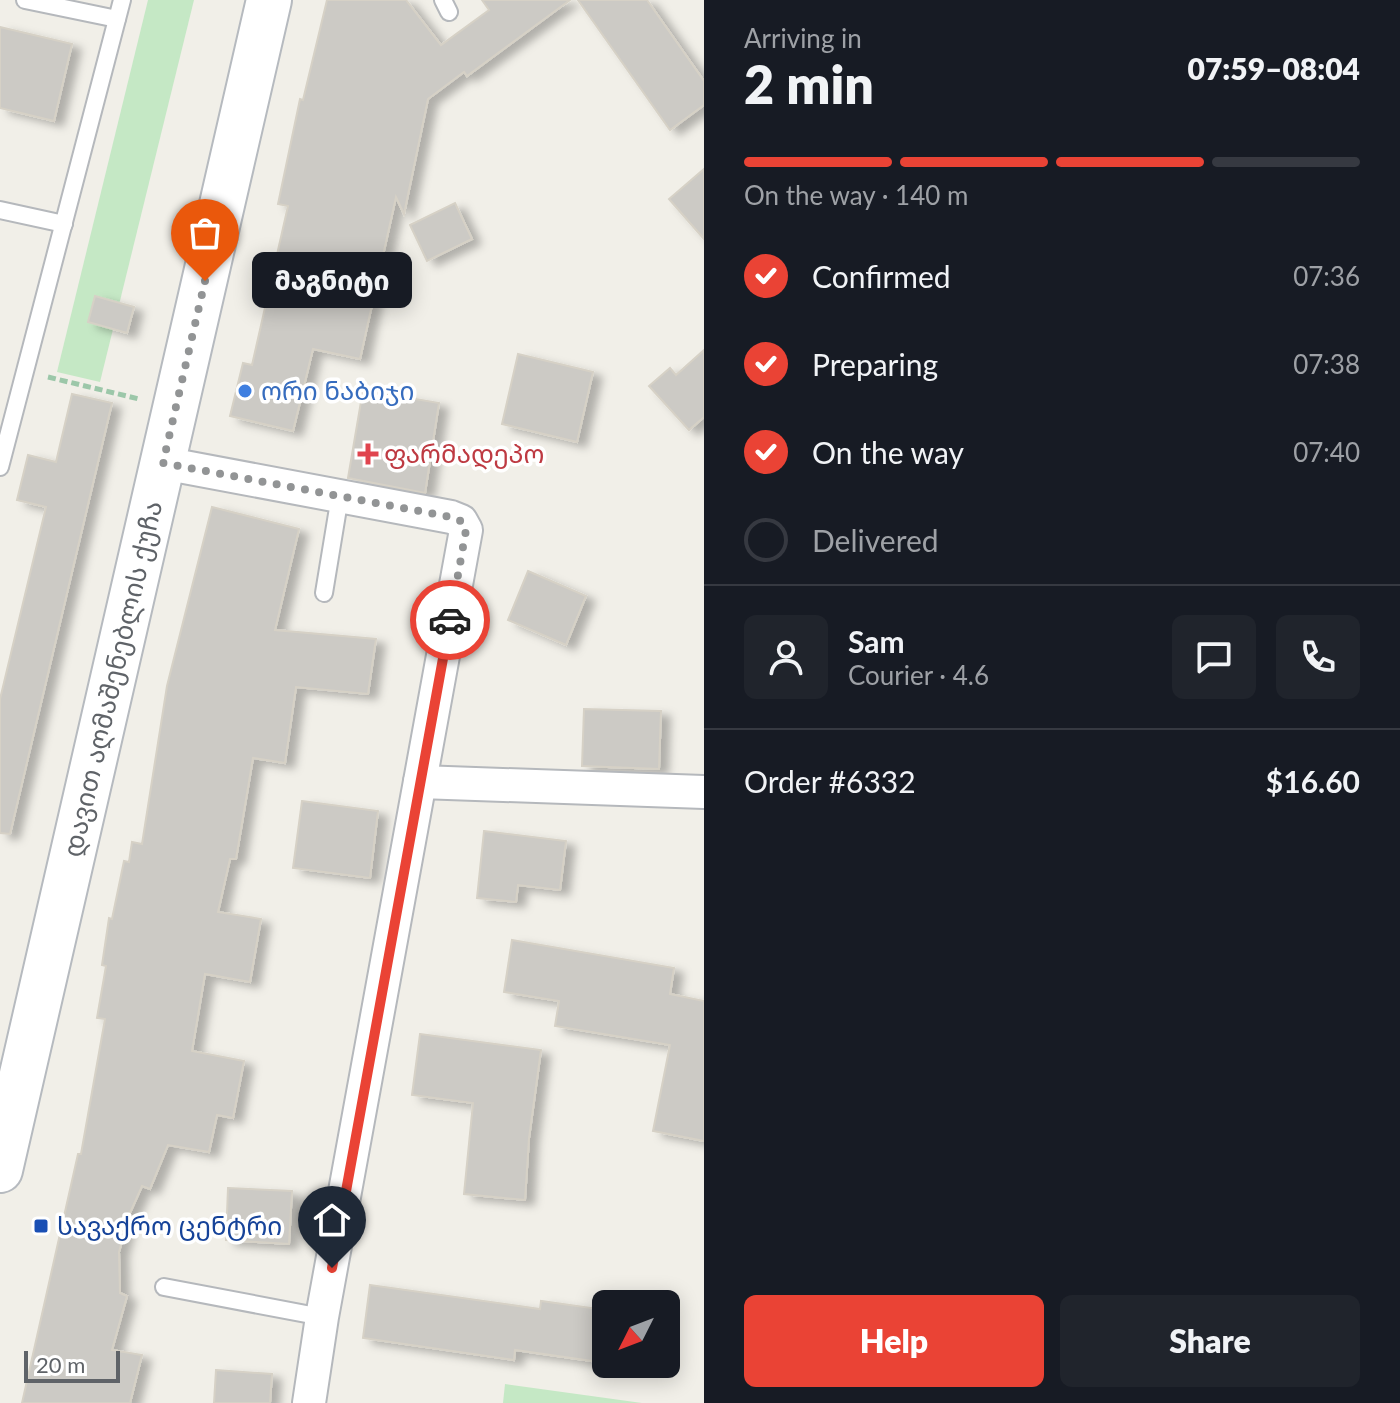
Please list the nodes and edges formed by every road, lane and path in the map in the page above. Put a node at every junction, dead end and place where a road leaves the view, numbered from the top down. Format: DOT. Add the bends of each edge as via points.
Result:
graph roads {
  1 [pos="25,0"];
  2 [pos="122,0"];
  3 [pos="269,0"];
  4 [pos="117,19"];
  5 [pos="0,210"];
  6 [pos="64,224"];
  7 [pos="25,371"];
  8 [pos="175,408"];
  9 [pos="3,440"];
  10 [pos="163,463"];
  11 [pos="0,467"];
  12 [pos="340,496"];
  13 [pos="324,593"];
  14 [pos="420,782"];
  15 [pos="704,792"];
  16 [pos="10,1078"];
  17 [pos="0,1170"];
  18 [pos="164,1287"];
  19 [pos="322,1317"];
  20 [pos="309,1403"];
  1 -- 4 [label="lane"];
  2 -- 4 [label="lane"];
  3 -- 8 [label="street, დავით აღმაშენებლის ქუჩა"];
  4 -- 6 [label="lane"];
  5 -- 6 [label="lane"];
  6 -- 7 [label="lane"];
  7 -- 8 [label="path"];
  7 -- 9 [label="lane"];
  8 -- 10 [label="street, დავით აღმაშენებლის ქუჩა"];
  9 -- 11 [label="lane"];
  10 -- 12 [label="street"];
  10 -- 16 [label="street, დავით აღმაშენებლის ქუჩა"];
  12 -- 13 [label="lane"];
  12 -- 14 [label="street" via="451,517 466,530"];
  14 -- 15 [label="street"];
  14 -- 19 [label="street"];
  16 -- 17 [label="street, დავით აღმაშენებლის ქუჩა"];
  18 -- 19 [label="lane"];
  19 -- 20 [label="street"];
}
